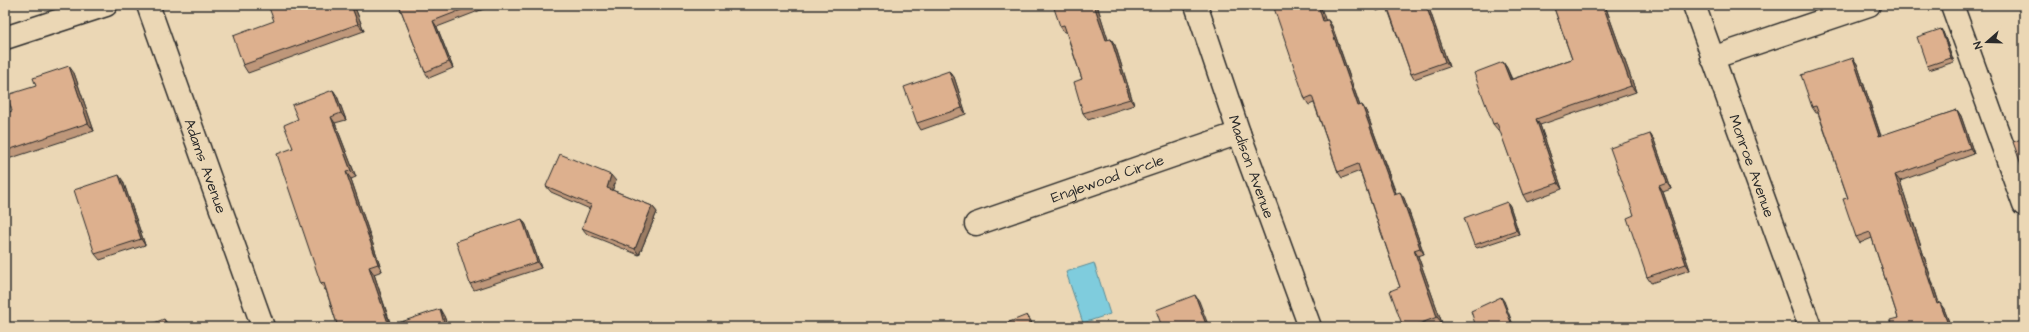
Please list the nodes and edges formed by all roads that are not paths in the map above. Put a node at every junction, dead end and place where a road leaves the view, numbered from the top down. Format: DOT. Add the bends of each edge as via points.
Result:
graph roads {
  1 [pos="106,5"];
  2 [pos="148,5"];
  3 [pos="1196,5"];
  4 [pos="1694,5"];
  5 [pos="1869,5"];
  6 [pos="1952,5"];
  7 [pos="5,38"];
  8 [pos="1712,58"];
  9 [pos="1240,134"];
  10 [pos="2024,205"];
  11 [pos="976,224"];
  12 [pos="263,327"];
  13 [pos="1310,327"];
  14 [pos="1810,327"];
  1 -- 7 [label="street"];
  2 -- 12 [label="street, Adams Avenue"];
  3 -- 9 [label="street, Madison Avenue"];
  4 -- 8 [label="street, Monroe Avenue"];
  5 -- 8 [label="street"];
  6 -- 10 [label="street"];
  8 -- 14 [label="street, Monroe Avenue"];
  9 -- 11 [label="street, Englewood Circle"];
  9 -- 13 [label="street, Madison Avenue"];
}
